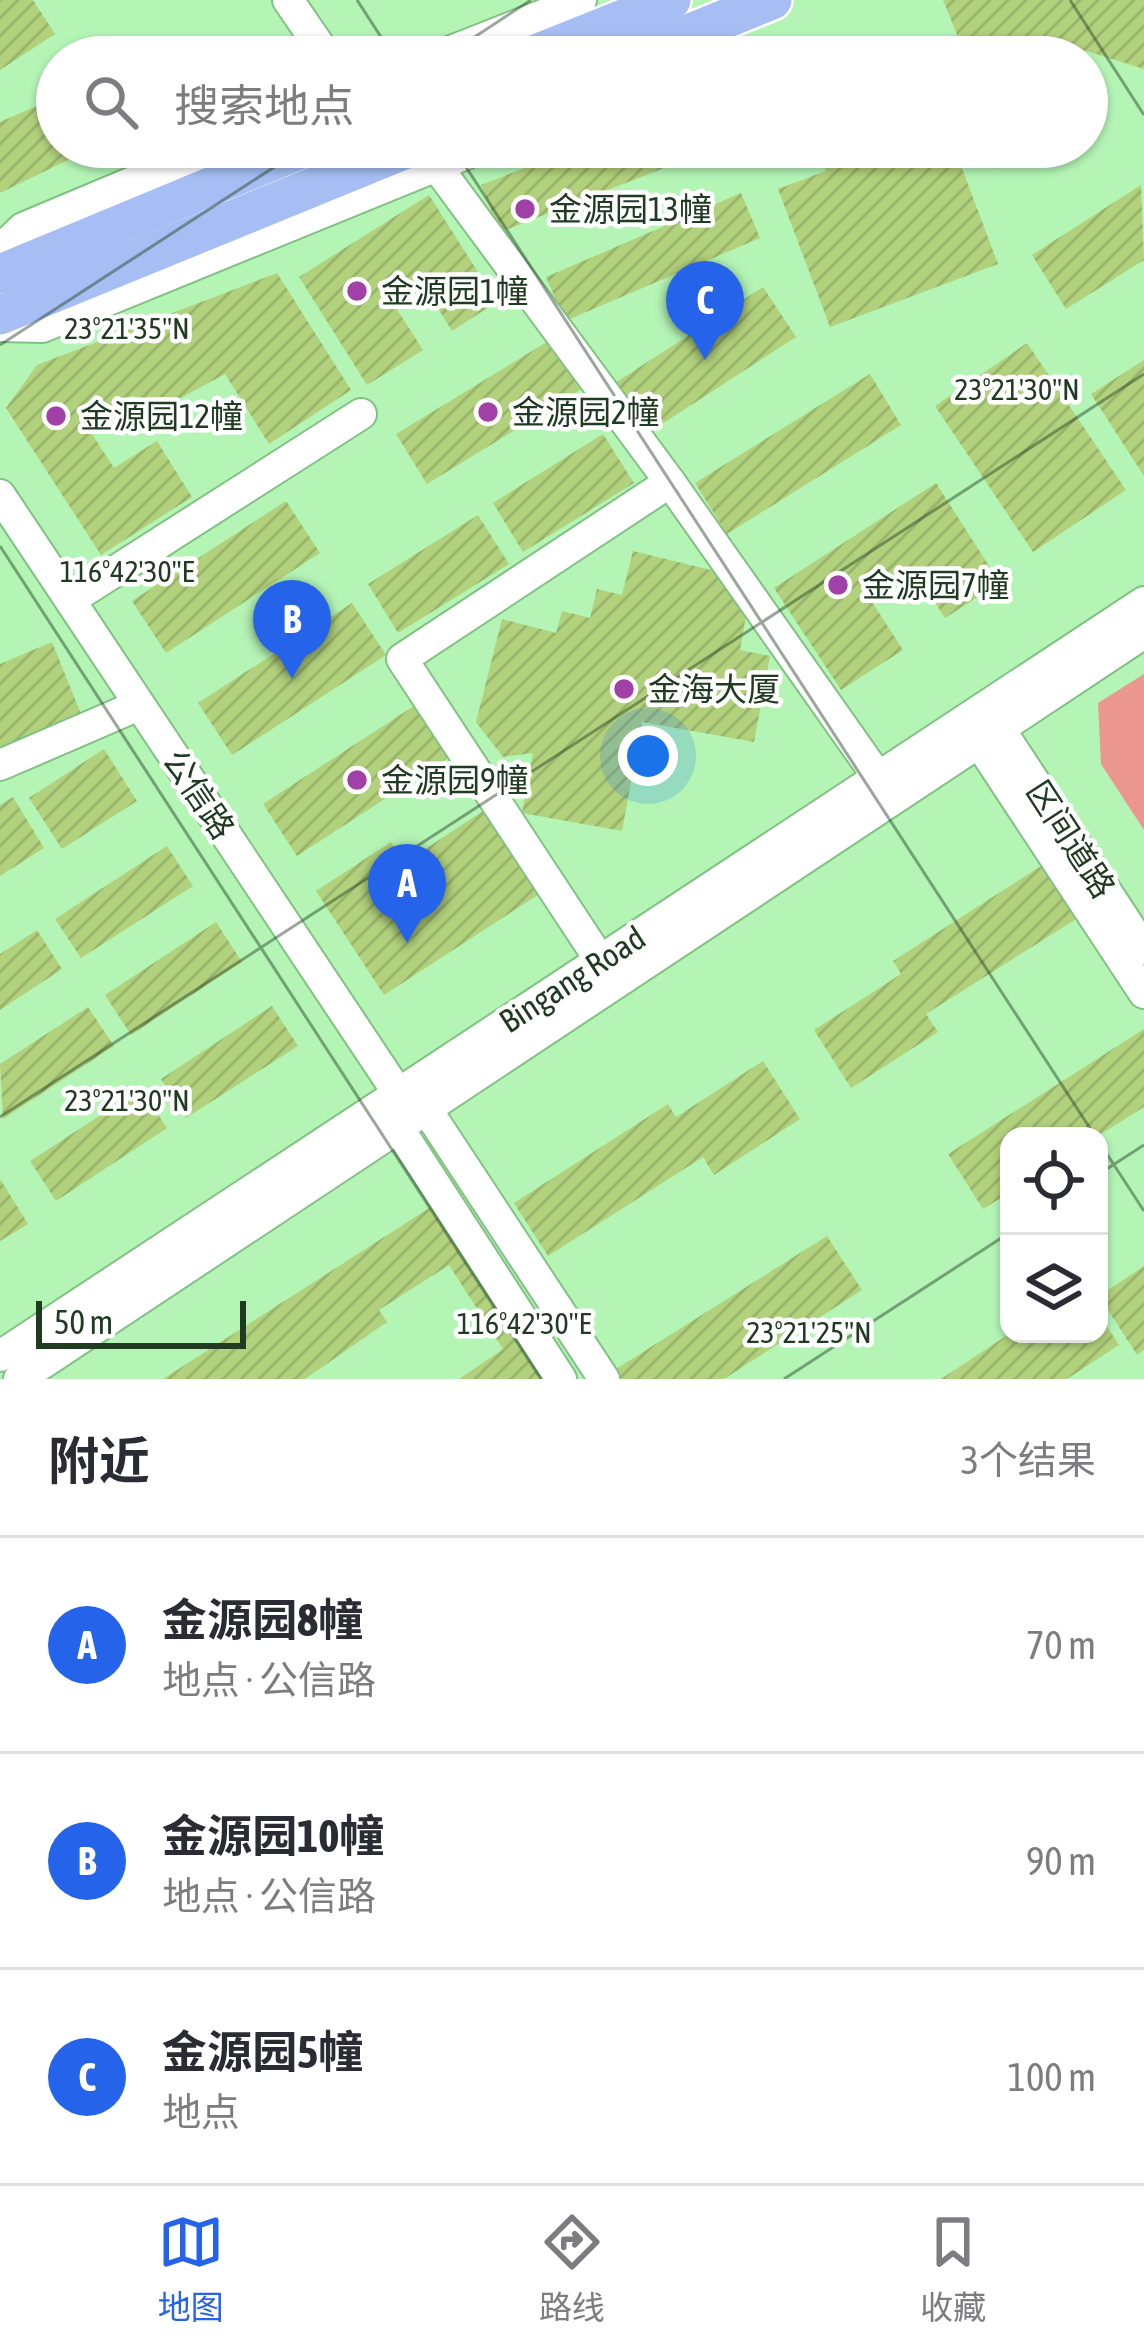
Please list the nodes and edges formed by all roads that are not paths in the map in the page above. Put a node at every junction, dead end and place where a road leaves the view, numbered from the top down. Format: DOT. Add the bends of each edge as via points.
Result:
graph roads {
  1 [pos="288,0"];
  2 [pos="671,0"];
  3 [pos="772,0"];
  4 [pos="583,12"];
  5 [pos="733,16"];
  6 [pos="313,36"];
  7 [pos="505,36"];
  8 [pos="554,36"];
  9 [pos="683,36"];
  10 [pos="719,36"];
  11 [pos="166,168"];
  12 [pos="242,168"];
  13 [pos="374,168"];
  14 [pos="395,168"];
  15 [pos="434,168"];
  16 [pos="313,187"];
  17 [pos="292,223"];
  18 [pos="0,250"];
  19 [pos="0,274"];
  20 [pos="0,315"];
  21 [pos="0,326"];
  22 [pos="361,414"];
  23 [pos="670,482"];
  24 [pos="0,496"];
  25 [pos="70,600"];
  26 [pos="1144,602"];
  27 [pos="1144,633"];
  28 [pos="140,705"];
  29 [pos="988,734"];
  30 [pos="0,765"];
  31 [pos="878,777"];
  32 [pos="1144,950"];
  33 [pos="600,960"];
  34 [pos="1144,993"];
  35 [pos="398,1093"];
  36 [pos="427,1110"];
  37 [pos="399,1129"];
  38 [pos="0,1356"];
  39 [pos="19,1379"];
  40 [pos="561,1379"];
  41 [pos="604,1379"];
  1 -- 6 [label="street"];
  2 -- 4 [label="main road"];
  3 -- 5 [label="main road"];
  4 -- 7 [label="street"];
  4 -- 8 [label="main road"];
  5 -- 9 [label="main road"];
  5 -- 10 [label="street"];
  11 -- 18 [label="street" via="23,228"];
  12 -- 19 [label="main road"];
  13 -- 16 [label="main road"];
  14 -- 17 [label="street"];
  15 -- 23 [label="street"];
  16 -- 17 [label="street"];
  16 -- 20 [label="main road"];
  17 -- 21 [label="street" via="42,326"];
  22 -- 25 [label="street"];
  23 -- 31 [label="street"];
  23 -- 33 [label="street" via="402,659"];
  24 -- 25 [label="street, 公信路"];
  25 -- 28 [label="street, 公信路"];
  26 -- 31 [label="street, Bingang Road"];
  27 -- 29 [label="street, Bingang Road"];
  28 -- 30 [label="street"];
  28 -- 35 [label="street, 公信路"];
  29 -- 32 [label="street, 区间道路"];
  29 -- 34 [label="street"];
  29 -- 36 [label="street, Bingang Road"];
  31 -- 33 [label="street, Bingang Road"];
  33 -- 35 [label="street, Bingang Road"];
  35 -- 38 [label="street, Bingang Road"];
  36 -- 37 [label="street, Bingang Road"];
  36 -- 41 [label="street"];
  37 -- 39 [label="street, Bingang Road"];
  37 -- 40 [label="street"];
}
